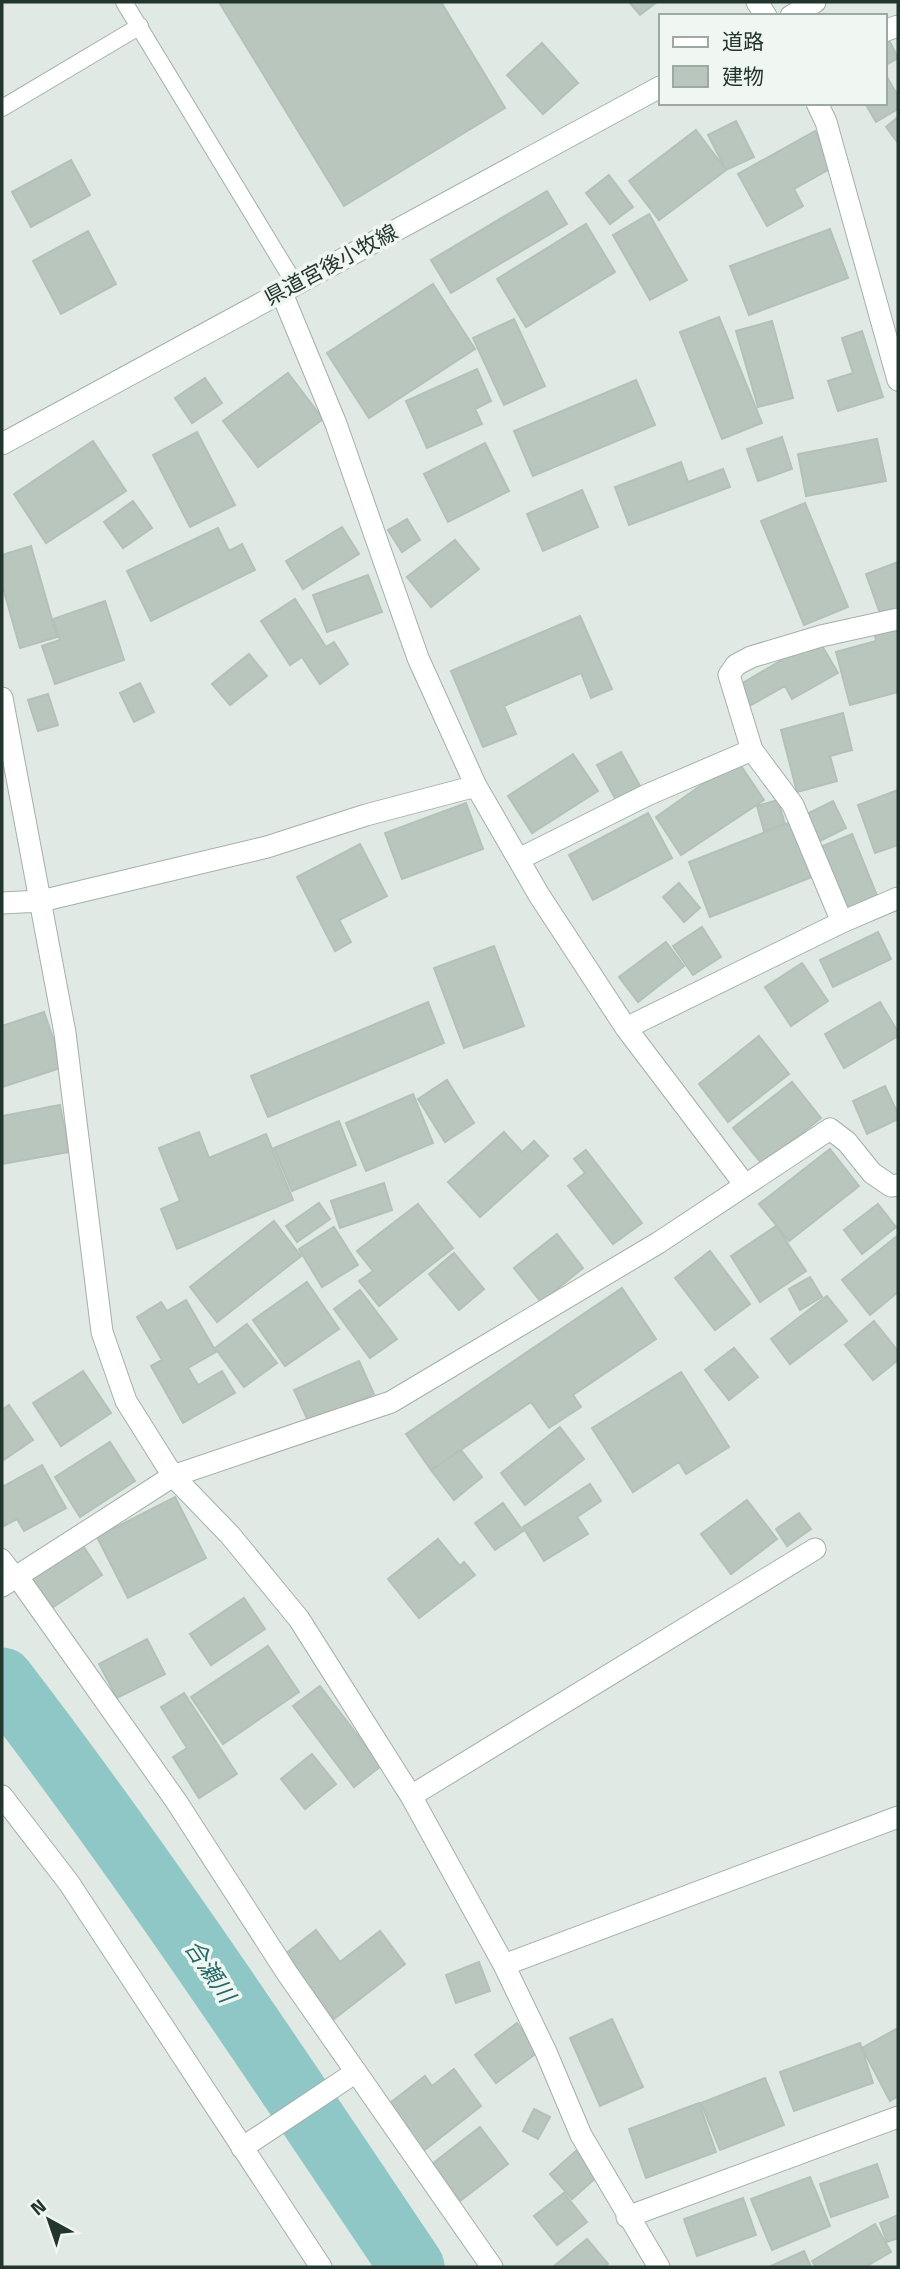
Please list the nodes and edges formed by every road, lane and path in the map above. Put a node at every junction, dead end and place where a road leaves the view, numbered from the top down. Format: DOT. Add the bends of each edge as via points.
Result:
graph roads {
  1 [pos="124,2"];
  2 [pos="815,2"];
  3 [pos="794,14"];
  4 [pos="140,26"];
  5 [pos="659,89"];
  6 [pos="818,105"];
  7 [pos="2,108"];
  8 [pos="288,287"];
  9 [pos="898,380"];
  10 [pos="2,444"];
  11 [pos="898,619"];
  12 [pos="2,698"];
  13 [pos="752,750"];
  14 [pos="476,786"];
  15 [pos="519,859"];
  16 [pos="898,898"];
  17 [pos="41,901"];
  18 [pos="2,903"];
  19 [pos="842,922"];
  20 [pos="626,1028"];
  21 [pos="745,1185"];
  22 [pos="898,1185"];
  23 [pos="173,1476"];
  24 [pos="815,1549"];
  25 [pos="2,1557"];
  26 [pos="9,1581"];
  27 [pos="2,1796"];
  28 [pos="411,1796"];
  29 [pos="898,1817"];
  30 [pos="504,1965"];
  31 [pos="356,2072"];
  32 [pos="897,2122"];
  33 [pos="242,2148"];
  34 [pos="628,2217"];
  35 [pos="321,2267"];
  36 [pos="492,2267"];
  37 [pos="659,2267"];
  1 -- 4 [label="lane"];
  2 -- 3 [label="street"];
  4 -- 7 [label="lane"];
  4 -- 8 [label="lane"];
  5 -- 8 [label="street, 県道宮後小牧線"];
  6 -- 9 [label="street" via="827,122"];
  8 -- 10 [label="street, 県道宮後小牧線"];
  8 -- 14 [label="street" via="418,658"];
  11 -- 13 [label="street" via="821,636 736,665 729,675"];
  12 -- 17 [label="street"];
  13 -- 15 [label="street" via="647,795"];
  13 -- 19 [label="street" via="793,804"];
  14 -- 15 [label="street"];
  14 -- 17 [label="street" via="267,847"];
  15 -- 20 [label="street"];
  16 -- 19 [label="street"];
  17 -- 18 [label="street"];
  17 -- 23 [label="street" via="65,1033 102,1332 127,1401"];
  19 -- 20 [label="street"];
  20 -- 21 [label="street"];
  21 -- 22 [label="street" via="830,1129 872,1173 891,1186"];
  21 -- 23 [label="street" via="391,1402"];
  23 -- 26 [label="street"];
  23 -- 28 [label="street" via="230,1535 299,1619"];
  24 -- 28 [label="street"];
  25 -- 26 [label="lane"];
  26 -- 31 [label="street" via="176,1801"];
  27 -- 33 [label="street" via="69,1883"];
  28 -- 30 [label="street"];
  29 -- 30 [label="street"];
  30 -- 34 [label="street" via="582,2135"];
  31 -- 33 [label="street"];
  31 -- 36 [label="street"];
  32 -- 34 [label="street"];
  33 -- 35 [label="street"];
  34 -- 37 [label="street"];
}
